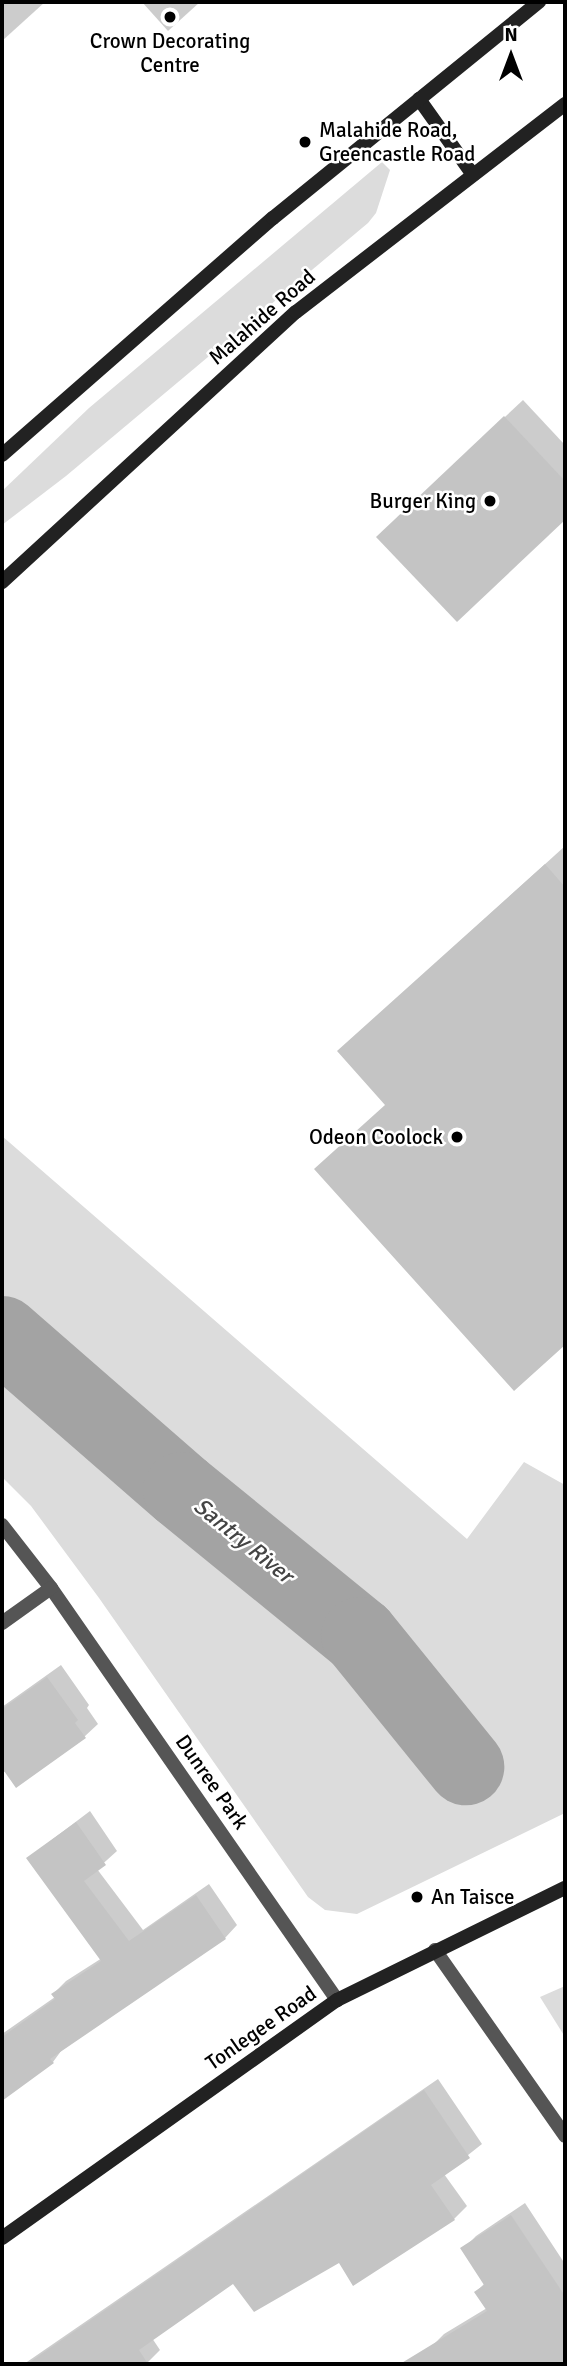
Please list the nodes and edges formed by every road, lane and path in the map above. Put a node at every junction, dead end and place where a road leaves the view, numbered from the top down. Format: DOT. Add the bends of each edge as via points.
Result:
graph roads {
  1 [pos="539,2"];
  2 [pos="419,99"];
  3 [pos="565,104"];
  4 [pos="473,175"];
  5 [pos="2,455"];
  6 [pos="2,582"];
  7 [pos="2,1525"];
  8 [pos="51,1588"];
  9 [pos="2,1623"];
  10 [pos="565,1888"];
  11 [pos="435,1950"];
  12 [pos="337,2000"];
  13 [pos="565,2136"];
  14 [pos="2,2238"];
  1 -- 2 [label="main road"];
  2 -- 4 [label="main road"];
  2 -- 5 [label="main road" via="273,218"];
  3 -- 4 [label="main road, Malahide Road"];
  4 -- 6 [label="main road, Malahide Road" via="296,312"];
  7 -- 8 [label="street, Dunree Park"];
  8 -- 9 [label="street"];
  8 -- 12 [label="street, Dunree Park"];
  10 -- 11 [label="main road, Tonlegee Road"];
  11 -- 12 [label="main road, Tonlegee Road"];
  11 -- 13 [label="street"];
  12 -- 14 [label="main road, Tonlegee Road"];
}
